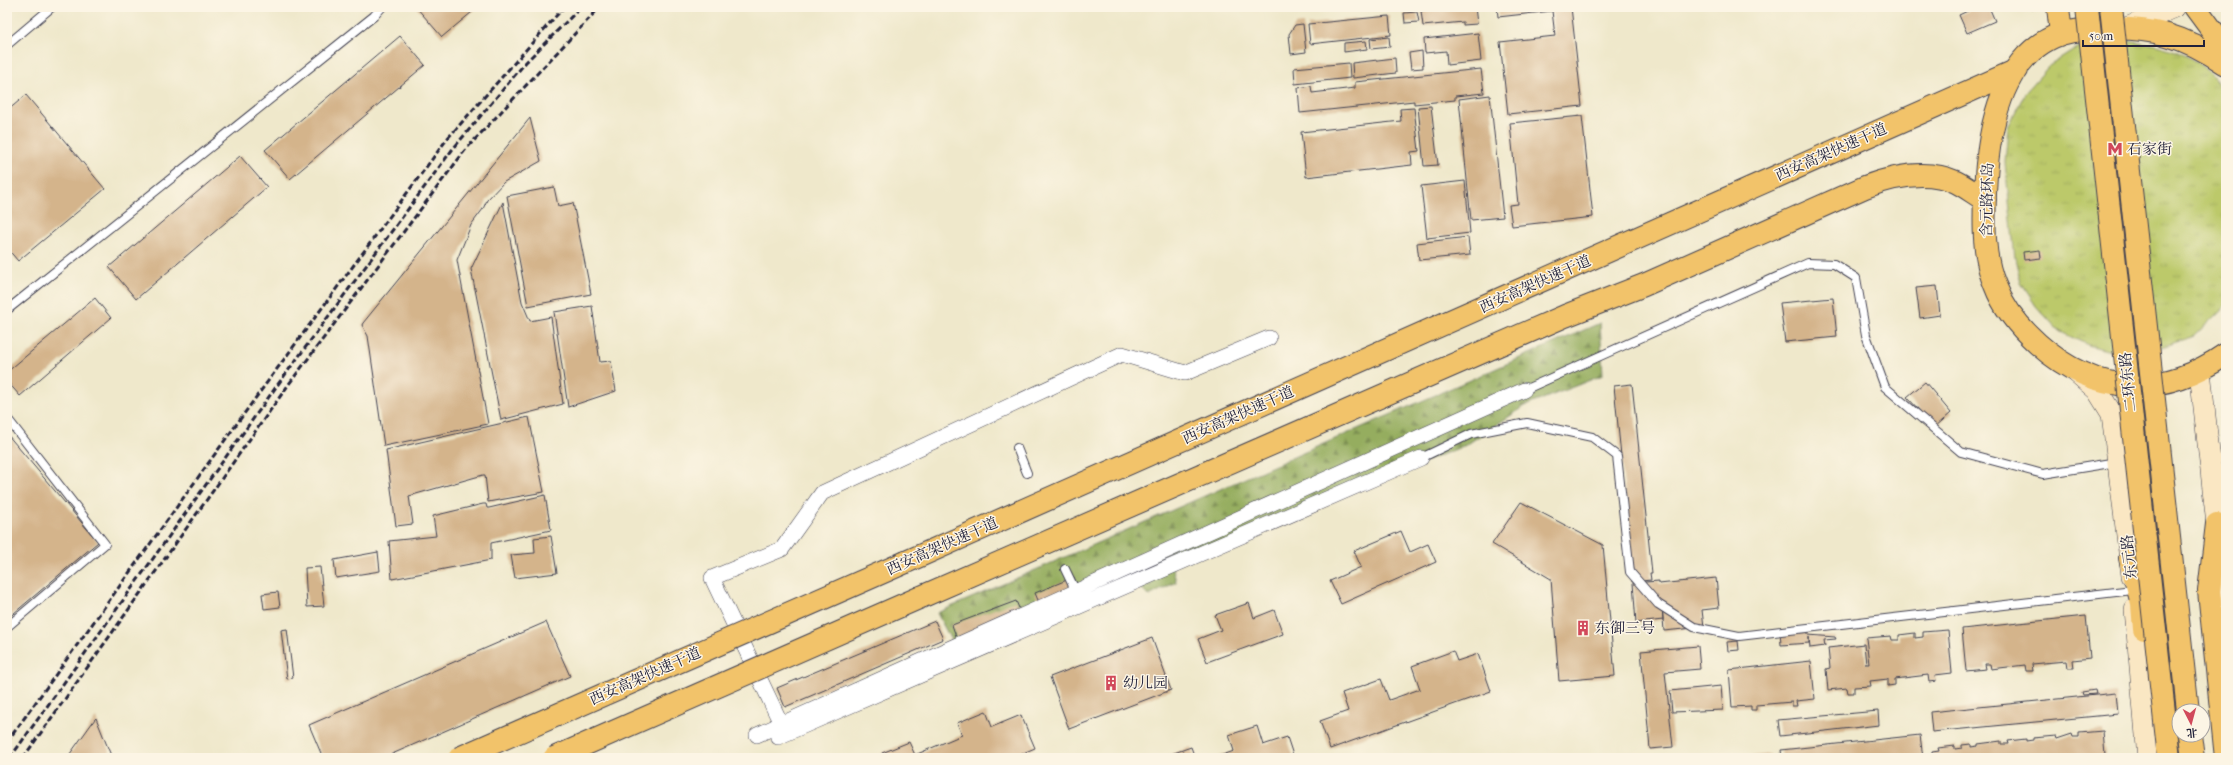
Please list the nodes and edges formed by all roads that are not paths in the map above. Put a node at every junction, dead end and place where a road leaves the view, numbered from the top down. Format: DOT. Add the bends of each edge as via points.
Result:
graph roads {
  1 [pos="52,7"];
  2 [pos="382,7"];
  3 [pos="2058,7"];
  4 [pos="2087,7"];
  5 [pos="2111,7"];
  6 [pos="2175,7"];
  7 [pos="2195,7"];
  8 [pos="2129,27"];
  9 [pos="2061,34"];
  10 [pos="7,45"];
  11 [pos="2226,49"];
  12 [pos="2226,64"];
  13 [pos="2017,70"];
  14 [pos="1985,200"];
  15 [pos="7,310"];
  16 [pos="1269,338"];
  17 [pos="2226,354"];
  18 [pos="2074,371"];
  19 [pos="2200,371"];
  20 [pos="1524,390"];
  21 [pos="7,418"];
  22 [pos="1017,448"];
  23 [pos="1421,458"];
  24 [pos="2118,462"];
  25 [pos="1027,473"];
  26 [pos="2217,524"];
  27 [pos="2130,558"];
  28 [pos="1065,569"];
  29 [pos="2133,590"];
  30 [pos="1076,592"];
  31 [pos="2226,606"];
  32 [pos="7,627"];
  33 [pos="2187,703"];
  34 [pos="783,729"];
  35 [pos="759,740"];
  36 [pos="2191,743"];
  37 [pos="2226,752"];
  38 [pos="459,758"];
  39 [pos="554,758"];
  40 [pos="2148,758"];
  41 [pos="2158,758"];
  42 [pos="2169,758"];
  43 [pos="2193,758"];
  44 [pos="2226,758"];
  1 -- 10 [label="lane"];
  2 -- 15 [label="lane"];
  3 -- 9 [label="highway"];
  4 -- 42 [label="highway, 二环东路, bridge"];
  5 -- 33 [label="highway, 二环东路, bridge"];
  6 -- 8 [label="main road"];
  7 -- 11 [label="highway"];
  8 -- 9 [label="highway, 含元路环岛" via="2080,30"];
  8 -- 12 [label="highway, 含元路环岛" via="2184,40"];
  9 -- 13 [label="highway, 含元路环岛" via="2036,50"];
  13 -- 14 [label="highway, 含元路环岛" via="2003,94 1992,127"];
  13 -- 38 [label="highway, 西安高架快速干道, bridge"];
  14 -- 18 [label="highway, 含元路环岛" via="1989,268 2000,298 2022,329 2045,351"];
  14 -- 39 [label="highway, bridge" via="1956,182 1928,176 1898,177 1866,187"];
  16 -- 34 [label="street" via="1185,373 1122,354 822,492 782,549 712,578"];
  17 -- 19 [label="highway, 含元路环岛"];
  18 -- 19 [label="highway, 含元路环岛" via="2098,381 2142,386 2171,381"];
  18 -- 24 [label="main road, 东元路" via="2097,390 2112,414"];
  19 -- 26 [label="main road"];
  20 -- 24 [label="lane" via="1808,263 1834,264 1856,278 1866,335 1885,387 1960,452 2043,474"];
  20 -- 30 [label="street"];
  21 -- 32 [label="lane" via="106,544"];
  22 -- 25 [label="lane"];
  23 -- 29 [label="lane" via="1471,434 1527,423 1592,437 1617,456 1630,572 1658,604 1694,627 1739,636"];
  23 -- 34 [label="street"];
  24 -- 27 [label="main road, 东元路"];
  26 -- 31 [label="main road"];
  26 -- 37 [label="highway" via="2209,591"];
  27 -- 29 [label="main road, 东元路"];
  27 -- 41 [label="highway" via="2142,604"];
  28 -- 30 [label="lane"];
  29 -- 40 [label="main road, 东元路"];
  30 -- 34 [label="street"];
  34 -- 35 [label="street"];
  36 -- 43 [label="highway"];
  37 -- 44 [label="highway"];
}
